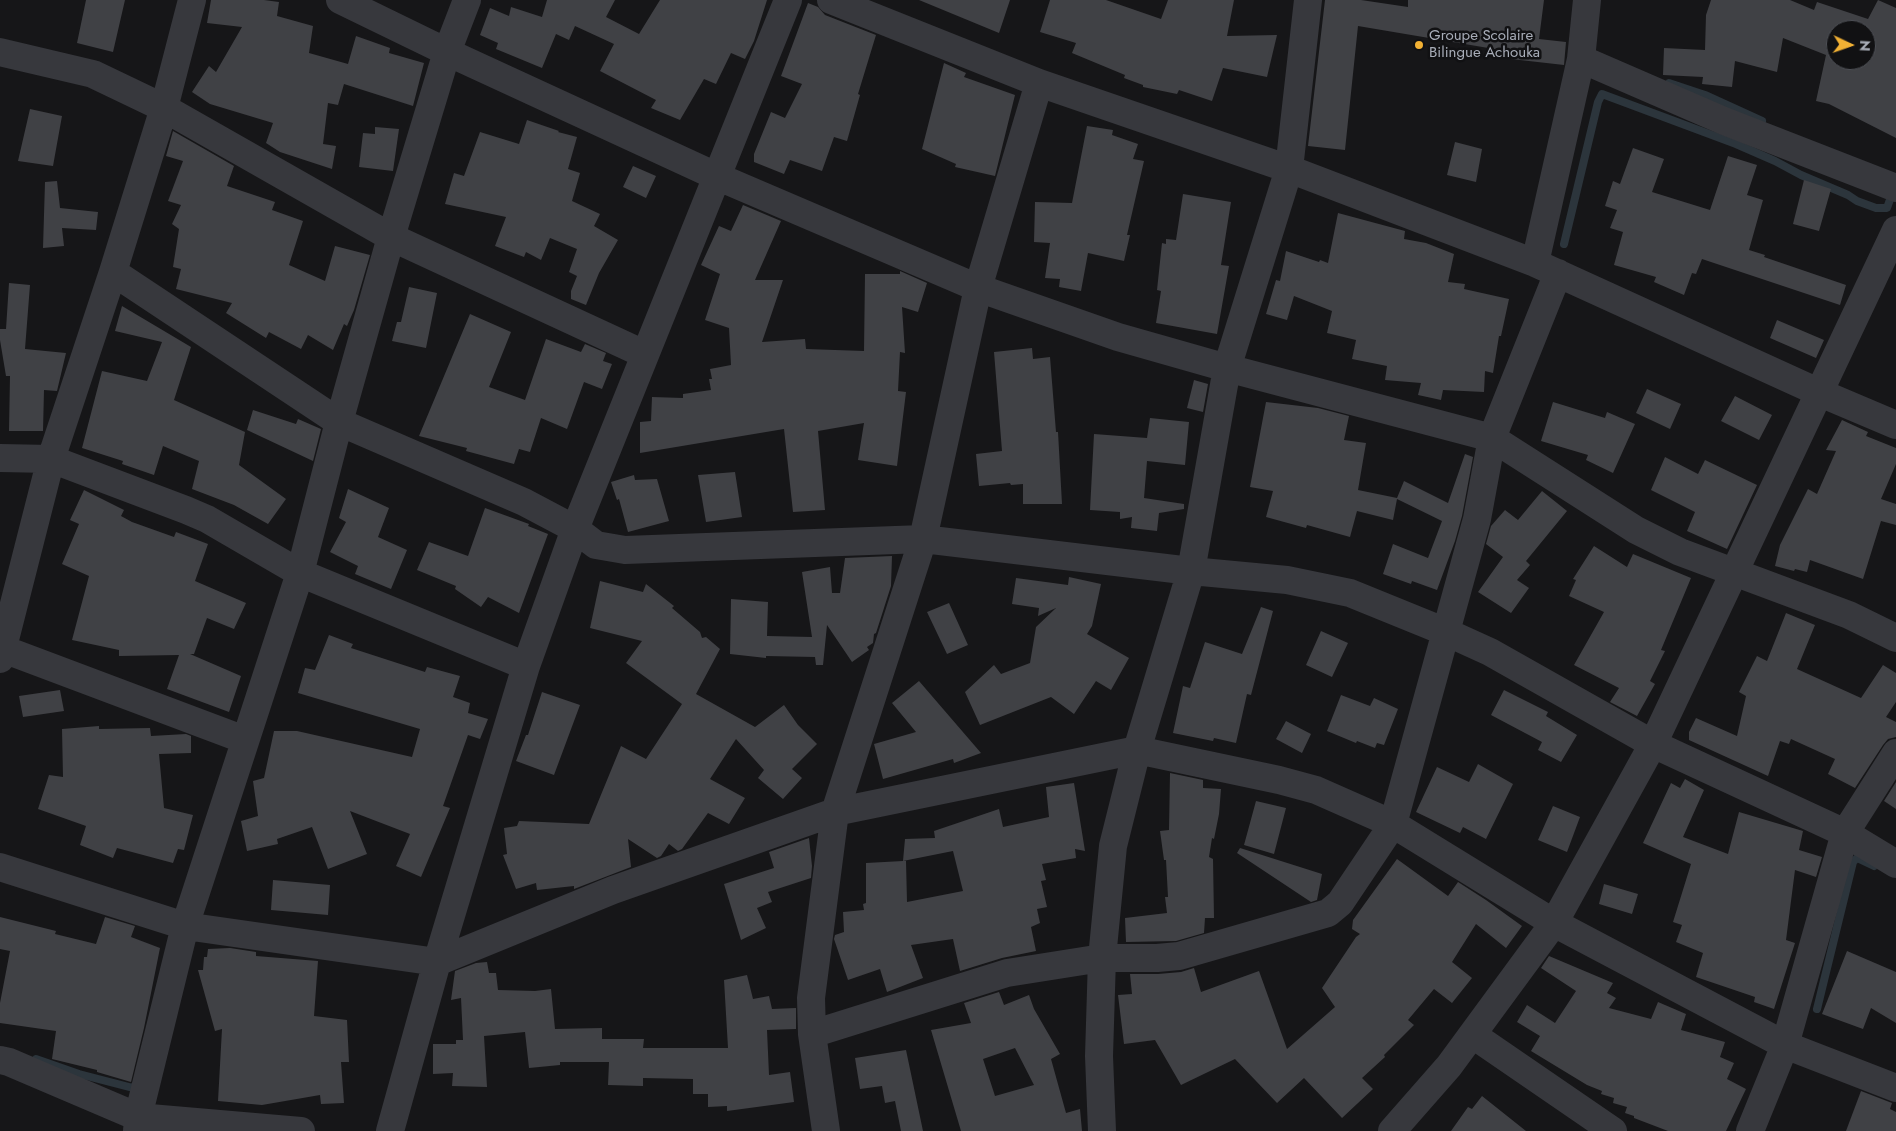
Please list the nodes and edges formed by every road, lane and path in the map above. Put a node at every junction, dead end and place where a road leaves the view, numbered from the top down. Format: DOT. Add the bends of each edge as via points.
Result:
graph roads {
  1 [pos="192,0"];
  2 [pos="340,0"];
  3 [pos="467,0"];
  4 [pos="788,0"];
  5 [pos="831,0"];
  6 [pos="1308,0"];
  7 [pos="1587,0"];
  8 [pos="0,52"];
  9 [pos="447,52"];
  10 [pos="1581,59"];
  11 [pos="1039,82"];
  12 [pos="164,108"];
  13 [pos="1289,169"];
  14 [pos="716,176"];
  15 [pos="1896,188"];
  16 [pos="1896,230"];
  17 [pos="391,237"];
  18 [pos="1546,268"];
  19 [pos="113,272"];
  20 [pos="978,288"];
  21 [pos="644,354"];
  22 [pos="1227,368"];
  23 [pos="1818,392"];
  24 [pos="339,422"];
  25 [pos="1896,425"];
  26 [pos="1492,438"];
  27 [pos="0,458"];
  28 [pos="51,459"];
  29 [pos="575,529"];
  30 [pos="923,539"];
  31 [pos="1191,571"];
  32 [pos="300,573"];
  33 [pos="1734,574"];
  34 [pos="1446,632"];
  35 [pos="1896,638"];
  36 [pos="2,654"];
  37 [pos="526,666"];
  38 [pos="246,740"];
  39 [pos="1653,744"];
  40 [pos="1137,750"];
  41 [pos="1896,753"];
  42 [pos="835,812"];
  43 [pos="1393,824"];
  44 [pos="1845,833"];
  45 [pos="1896,864"];
  46 [pos="0,867"];
  47 [pos="1554,923"];
  48 [pos="185,926"];
  49 [pos="1102,958"];
  50 [pos="437,962"];
  51 [pos="812,1034"];
  52 [pos="1473,1035"];
  53 [pos="1784,1045"];
  54 [pos="0,1060"];
  55 [pos="1896,1088"];
  56 [pos="137,1124"];
  57 [pos="301,1131"];
  58 [pos="390,1131"];
  59 [pos="826,1131"];
  60 [pos="1102,1131"];
  61 [pos="1392,1131"];
  62 [pos="1613,1131"];
  63 [pos="1750,1131"];
  1 -- 12 [label="street"];
  2 -- 9 [label="street"];
  3 -- 9 [label="street"];
  4 -- 14 [label="street"];
  5 -- 11 [label="street"];
  6 -- 13 [label="street"];
  7 -- 10 [label="street"];
  8 -- 12 [label="street" via="93,74"];
  9 -- 14 [label="street"];
  9 -- 17 [label="street"];
  10 -- 15 [label="street" via="1724,121"];
  10 -- 18 [label="street"];
  11 -- 13 [label="street"];
  11 -- 20 [label="street"];
  12 -- 17 [label="street"];
  12 -- 19 [label="street"];
  13 -- 18 [label="street"];
  13 -- 22 [label="street"];
  14 -- 20 [label="street"];
  14 -- 21 [label="street"];
  16 -- 23 [label="street"];
  17 -- 21 [label="street"];
  17 -- 24 [label="street"];
  18 -- 23 [label="street"];
  18 -- 26 [label="street"];
  19 -- 24 [label="street"];
  19 -- 28 [label="street"];
  20 -- 22 [label="street" via="1118,336"];
  20 -- 30 [label="street"];
  21 -- 29 [label="street"];
  22 -- 26 [label="street"];
  22 -- 31 [label="street"];
  23 -- 25 [label="street"];
  23 -- 33 [label="street"];
  24 -- 29 [label="street" via="524,502"];
  24 -- 32 [label="street"];
  26 -- 33 [label="street" via="1636,530"];
  26 -- 34 [label="street" via="1477,519"];
  27 -- 28 [label="street"];
  28 -- 32 [label="street" via="207,519"];
  28 -- 36 [label="street"];
  29 -- 30 [label="street" via="596,545 625,550"];
  29 -- 37 [label="street"];
  30 -- 31 [label="street"];
  30 -- 42 [label="street"];
  31 -- 34 [label="street" via="1287,580 1350,593"];
  31 -- 40 [label="street"];
  32 -- 37 [label="street"];
  32 -- 38 [label="street"];
  33 -- 35 [label="street" via="1791,592"];
  33 -- 39 [label="street"];
  34 -- 39 [label="street" via="1490,652"];
  34 -- 43 [label="street"];
  36 -- 38 [label="street"];
  37 -- 50 [label="street"];
  38 -- 48 [label="street"];
  39 -- 44 [label="street"];
  39 -- 47 [label="street"];
  40 -- 42 [label="street"];
  40 -- 43 [label="street" via="1316,790"];
  40 -- 49 [label="street" via="1113,846"];
  41 -- 44 [label="street"];
  42 -- 50 [label="street" via="613,890"];
  42 -- 51 [label="street" via="811,998"];
  43 -- 47 [label="street"];
  43 -- 49 [label="street" via="1340,903 1328,913 1179,956"];
  44 -- 45 [label="street"];
  44 -- 53 [label="street"];
  46 -- 48 [label="street"];
  47 -- 52 [label="street"];
  47 -- 53 [label="street"];
  48 -- 50 [label="street"];
  48 -- 56 [label="street"];
  49 -- 51 [label="street" via="1007,974"];
  49 -- 60 [label="street" via="1099,1056"];
  50 -- 58 [label="street"];
  51 -- 59 [label="street"];
  52 -- 61 [label="street"];
  52 -- 62 [label="street"];
  53 -- 55 [label="street"];
  53 -- 63 [label="street"];
  54 -- 56 [label="street"];
  56 -- 57 [label="street"];
}
